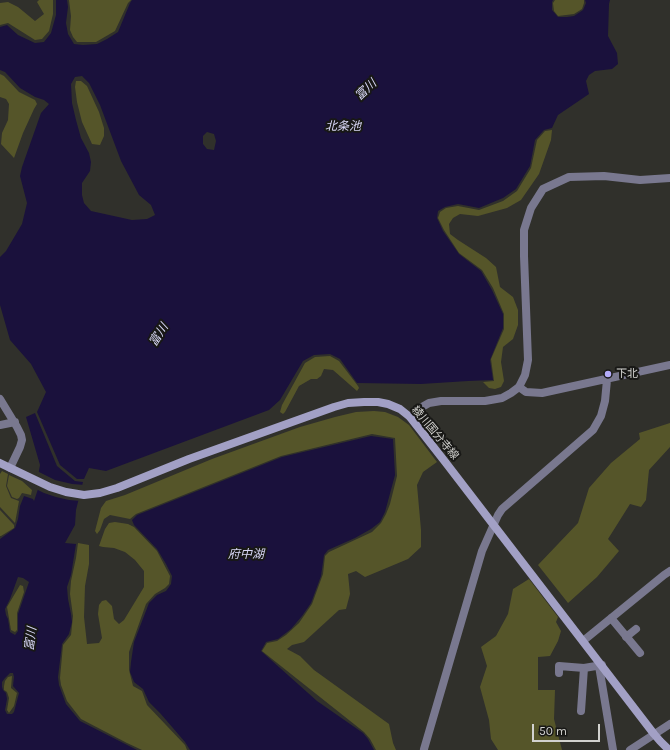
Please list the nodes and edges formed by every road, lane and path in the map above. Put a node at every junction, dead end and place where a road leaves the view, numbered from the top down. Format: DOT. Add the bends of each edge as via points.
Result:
graph roads {
  1 [pos="670,178"];
  2 [pos="670,365"];
  3 [pos="606,380"];
  4 [pos="519,387"];
  5 [pos="0,399"];
  6 [pos="410,417"];
  7 [pos="15,422"];
  8 [pos="0,425"];
  9 [pos="0,463"];
  10 [pos="10,468"];
  11 [pos="494,525"];
  12 [pos="670,571"];
  13 [pos="611,618"];
  14 [pos="636,629"];
  15 [pos="626,637"];
  16 [pos="583,641"];
  17 [pos="640,653"];
  18 [pos="600,666"];
  19 [pos="584,668"];
  20 [pos="559,673"];
  21 [pos="581,711"];
  22 [pos="670,724"];
  23 [pos="654,734"];
  24 [pos="424,749"];
  25 [pos="613,750"];
  26 [pos="630,750"];
  27 [pos="669,750"];
  1 -- 4 [label="street" via="640,180 604,176 569,177 543,190 531,208 524,230 528,360"];
  2 -- 3 [label="street"];
  3 -- 4 [label="street" via="542,393 526,392"];
  3 -- 11 [label="street" via="601,416 592,430 502,509"];
  4 -- 6 [label="street" via="502,398 430,403"];
  5 -- 7 [label="street"];
  6 -- 10 [label="main road, 綾川国分寺線" via="388,404 348,403 100,493 84,495 50,487"];
  6 -- 11 [label="main road, 綾川国分寺線"];
  7 -- 8 [label="street"];
  7 -- 10 [label="street" via="22,440"];
  9 -- 10 [label="main road, 綾川国分寺線"];
  11 -- 16 [label="main road, 綾川国分寺線"];
  11 -- 24 [label="street" via="482,551"];
  12 -- 13 [label="street"];
  13 -- 15 [label="street"];
  13 -- 16 [label="street"];
  14 -- 15 [label="street"];
  15 -- 17 [label="street"];
  16 -- 18 [label="main road, 綾川国分寺線"];
  18 -- 19 [label="street"];
  18 -- 23 [label="main road, 綾川国分寺線"];
  18 -- 25 [label="street"];
  19 -- 20 [label="street" via="559,666"];
  19 -- 21 [label="street"];
  22 -- 23 [label="street"];
  23 -- 26 [label="street"];
  23 -- 27 [label="main road, 綾川国分寺線"];
}
